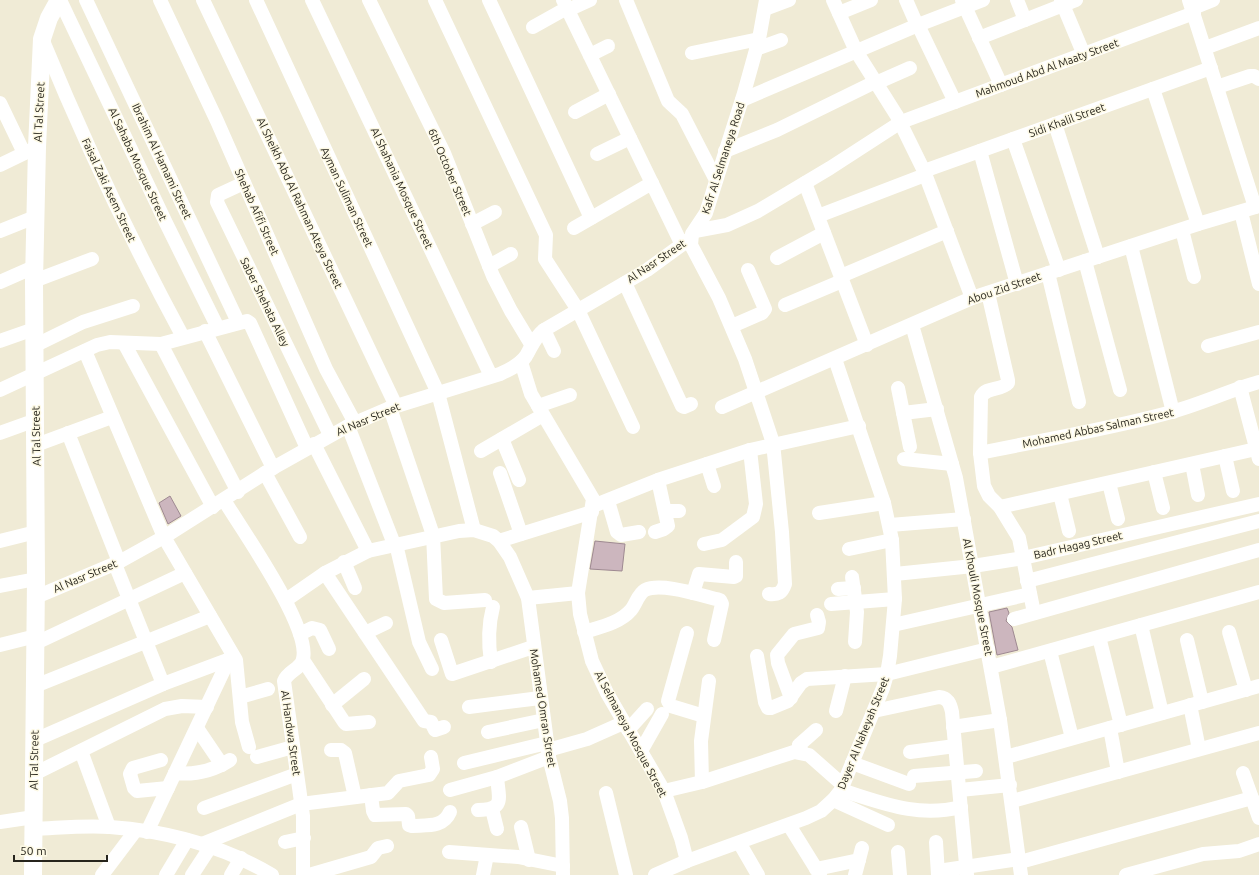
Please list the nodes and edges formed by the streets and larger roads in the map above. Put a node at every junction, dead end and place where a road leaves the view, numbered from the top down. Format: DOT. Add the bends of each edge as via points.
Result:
graph roads {
  1 [pos="60,0"];
  2 [pos="86,0"];
  3 [pos="160,0"];
  4 [pos="204,0"];
  5 [pos="256,0"];
  6 [pos="312,0"];
  7 [pos="369,0"];
  8 [pos="435,0"];
  9 [pos="489,0"];
  10 [pos="590,0"];
  11 [pos="626,0"];
  12 [pos="789,0"];
  13 [pos="871,0"];
  14 [pos="906,0"];
  15 [pos="983,0"];
  16 [pos="1017,0"];
  17 [pos="1213,0"];
  18 [pos="1066,2"];
  19 [pos="765,4"];
  20 [pos="963,4"];
  21 [pos="566,6"];
  22 [pos="836,6"];
  23 [pos="1192,7"];
  24 [pos="1025,20"];
  25 [pos="917,25"];
  26 [pos="533,27"];
  27 [pos="1259,28"];
  28 [pos="979,38"];
  29 [pos="42,39"];
  30 [pos="781,40"];
  31 [pos="757,44"];
  32 [pos="608,46"];
  33 [pos="1205,48"];
  34 [pos="856,51"];
  35 [pos="692,53"];
  36 [pos="1084,54"];
  37 [pos="590,55"];
  38 [pos="910,68"];
  39 [pos="1211,68"];
  40 [pos="1259,80"];
  41 [pos="876,82"];
  42 [pos="1001,86"];
  43 [pos="1217,87"];
  44 [pos="1153,89"];
  45 [pos="609,94"];
  46 [pos="742,100"];
  47 [pos="955,102"];
  48 [pos="0,103"];
  49 [pos="575,112"];
  50 [pos="901,122"];
  51 [pos="1055,124"];
  52 [pos="630,138"];
  53 [pos="1013,139"];
  54 [pos="31,150"];
  55 [pos="725,151"];
  56 [pos="980,151"];
  57 [pos="597,154"];
  58 [pos="0,165"];
  59 [pos="924,173"];
  60 [pos="716,180"];
  61 [pos="652,183"];
  62 [pos="805,183"];
  63 [pos="244,184"];
  64 [pos="1257,207"];
  65 [pos="495,212"];
  66 [pos="1241,212"];
  67 [pos="818,216"];
  68 [pos="35,217"];
  69 [pos="591,218"];
  70 [pos="472,224"];
  71 [pos="1198,224"];
  72 [pos="574,228"];
  73 [pos="1182,230"];
  74 [pos="0,231"];
  75 [pos="947,231"];
  76 [pos="824,233"];
  77 [pos="689,237"];
  78 [pos="1131,246"];
  79 [pos="511,254"];
  80 [pos="776,258"];
  81 [pos="92,259"];
  82 [pos="1092,259"];
  83 [pos="489,266"];
  84 [pos="748,270"];
  85 [pos="1054,272"];
  86 [pos="34,274"];
  87 [pos="1258,276"];
  88 [pos="841,278"];
  89 [pos="1194,278"];
  90 [pos="0,282"];
  91 [pos="625,283"];
  92 [pos="1017,284"];
  93 [pos="988,293"];
  94 [pos="972,298"];
  95 [pos="784,305"];
  96 [pos="133,306"];
  97 [pos="578,310"];
  98 [pos="243,321"];
  99 [pos="912,325"];
  100 [pos="732,326"];
  101 [pos="212,329"];
  102 [pos="544,330"];
  103 [pos="1259,332"];
  104 [pos="34,337"];
  105 [pos="183,337"];
  106 [pos="0,341"];
  107 [pos="124,343"];
  108 [pos="161,344"];
  109 [pos="531,344"];
  110 [pos="867,345"];
  111 [pos="1208,346"];
  112 [pos="84,351"];
  113 [pos="554,351"];
  114 [pos="835,359"];
  115 [pos="521,362"];
  116 [pos="34,374"];
  117 [pos="491,376"];
  118 [pos="1259,382"];
  119 [pos="1240,387"];
  120 [pos="898,388"];
  121 [pos="0,390"];
  122 [pos="1120,390"];
  123 [pos="757,392"];
  124 [pos="438,393"];
  125 [pos="570,395"];
  126 [pos="1079,402"];
  127 [pos="691,404"];
  128 [pos="393,407"];
  129 [pos="722,407"];
  130 [pos="937,409"];
  131 [pos="540,410"];
  132 [pos="1173,412"];
  133 [pos="903,413"];
  134 [pos="112,417"];
  135 [pos="36,420"];
  136 [pos="352,424"];
  137 [pos="859,426"];
  138 [pos="633,427"];
  139 [pos="0,433"];
  140 [pos="68,433"];
  141 [pos="330,435"];
  142 [pos="502,439"];
  143 [pos="773,443"];
  144 [pos="36,445"];
  145 [pos="311,446"];
  146 [pos="1257,448"];
  147 [pos="750,450"];
  148 [pos="481,451"];
  149 [pos="980,453"];
  150 [pos="1225,456"];
  151 [pos="707,464"];
  152 [pos="952,464"];
  153 [pos="1192,464"];
  154 [pos="269,471"];
  155 [pos="1154,472"];
  156 [pos="500,473"];
  157 [pos="519,480"];
  158 [pos="658,480"];
  159 [pos="1108,483"];
  160 [pos="714,486"];
  161 [pos="1233,491"];
  162 [pos="238,492"];
  163 [pos="1060,494"];
  164 [pos="1198,496"];
  165 [pos="608,501"];
  166 [pos="884,503"];
  167 [pos="218,504"];
  168 [pos="1259,504"];
  169 [pos="1000,507"];
  170 [pos="1163,508"];
  171 [pos="593,509"];
  172 [pos="665,510"];
  173 [pos="679,511"];
  174 [pos="819,513"];
  175 [pos="964,519"];
  176 [pos="1118,519"];
  177 [pos="1259,521"];
  178 [pos="890,526"];
  179 [pos="474,530"];
  180 [pos="1069,531"];
  181 [pos="36,532"];
  182 [pos="638,532"];
  183 [pos="655,532"];
  184 [pos="521,534"];
  185 [pos="433,535"];
  186 [pos="300,537"];
  187 [pos="164,538"];
  188 [pos="892,540"];
  189 [pos="0,541"];
  190 [pos="499,541"];
  191 [pos="395,544"];
  192 [pos="704,544"];
  193 [pos="849,549"];
  194 [pos="1259,550"];
  195 [pos="368,551"];
  196 [pos="1023,558"];
  197 [pos="344,562"];
  198 [pos="736,562"];
  199 [pos="117,563"];
  200 [pos="972,566"];
  201 [pos="185,573"];
  202 [pos="325,573"];
  203 [pos="895,574"];
  204 [pos="36,579"];
  205 [pos="0,586"];
  206 [pos="355,588"];
  207 [pos="1029,588"];
  208 [pos="838,589"];
  209 [pos="1259,592"];
  210 [pos="527,593"];
  211 [pos="578,593"];
  212 [pos="694,593"];
  213 [pos="769,594"];
  214 [pos="36,597"];
  215 [pos="129,599"];
  216 [pos="895,599"];
  217 [pos="286,600"];
  218 [pos="856,602"];
  219 [pos="832,604"];
  220 [pos="980,605"];
  221 [pos="1034,613"];
  222 [pos="817,615"];
  223 [pos="210,616"];
  224 [pos="1014,619"];
  225 [pos="386,623"];
  226 [pos="893,625"];
  227 [pos="1141,625"];
  228 [pos="584,632"];
  229 [pos="1229,632"];
  230 [pos="365,633"];
  231 [pos="686,633"];
  232 [pos="300,634"];
  233 [pos="1099,637"];
  234 [pos="36,639"];
  235 [pos="441,640"];
  236 [pos="714,640"];
  237 [pos="1187,640"];
  238 [pos="146,641"];
  239 [pos="855,642"];
  240 [pos="0,645"];
  241 [pos="533,647"];
  242 [pos="329,649"];
  243 [pos="988,649"];
  244 [pos="1050,651"];
  245 [pos="231,656"];
  246 [pos="757,656"];
  247 [pos="303,660"];
  248 [pos="491,662"];
  249 [pos="991,667"];
  250 [pos="432,669"];
  251 [pos="888,674"];
  252 [pos="845,676"];
  253 [pos="364,679"];
  254 [pos="709,681"];
  255 [pos="163,684"];
  256 [pos="35,686"];
  257 [pos="1252,688"];
  258 [pos="268,689"];
  259 [pos="240,697"];
  260 [pos="540,698"];
  261 [pos="791,698"];
  262 [pos="1196,704"];
  263 [pos="332,706"];
  264 [pos="207,707"];
  265 [pos="469,707"];
  266 [pos="647,709"];
  267 [pos="836,711"];
  268 [pos="874,711"];
  269 [pos="1162,713"];
  270 [pos="662,714"];
  271 [pos="704,716"];
  272 [pos="544,720"];
  273 [pos="1000,720"];
  274 [pos="369,722"];
  275 [pos="625,726"];
  276 [pos="1115,726"];
  277 [pos="444,727"];
  278 [pos="953,727"];
  279 [pos="197,728"];
  280 [pos="816,730"];
  281 [pos="488,732"];
  282 [pos="1259,733"];
  283 [pos="1072,738"];
  284 [pos="35,740"];
  285 [pos="293,746"];
  286 [pos="955,746"];
  287 [pos="331,750"];
  288 [pos="548,750"];
  289 [pos="641,750"];
  290 [pos="1199,750"];
  291 [pos="81,751"];
  292 [pos="802,752"];
  293 [pos="910,752"];
  294 [pos="431,757"];
  295 [pos="1006,757"];
  296 [pos="161,760"];
  297 [pos="852,762"];
  298 [pos="464,763"];
  299 [pos="976,771"];
  300 [pos="958,772"];
  301 [pos="1118,772"];
  302 [pos="175,773"];
  303 [pos="1243,773"];
  304 [pos="34,774"];
  305 [pos="297,774"];
  306 [pos="497,777"];
  307 [pos="702,782"];
  308 [pos="1010,785"];
  309 [pos="168,788"];
  310 [pos="450,790"];
  311 [pos="960,790"];
  312 [pos="664,791"];
  313 [pos="839,792"];
  314 [pos="606,793"];
  315 [pos="371,795"];
  316 [pos="355,796"];
  317 [pos="1252,798"];
  318 [pos="1012,801"];
  319 [pos="301,804"];
  320 [pos="961,807"];
  321 [pos="204,808"];
  322 [pos="492,809"];
  323 [pos="478,810"];
  324 [pos="450,812"];
  325 [pos="1259,818"];
  326 [pos="0,822"];
  327 [pos="34,823"];
  328 [pos="888,824"];
  329 [pos="789,825"];
  330 [pos="109,827"];
  331 [pos="521,827"];
  332 [pos="497,829"];
  333 [pos="141,831"];
  334 [pos="304,838"];
  335 [pos="187,840"];
  336 [pos="285,842"];
  337 [pos="936,842"];
  338 [pos="740,844"];
  339 [pos="1259,844"];
  340 [pos="206,845"];
  341 [pos="387,846"];
  342 [pos="449,852"];
  343 [pos="898,852"];
  344 [pos="487,855"];
  345 [pos="241,858"];
  346 [pos="529,860"];
  347 [pos="687,861"];
  348 [pos="1020,865"];
  349 [pos="563,871"];
  350 [pos="967,871"];
  351 [pos="818,872"];
  352 [pos="938,873"];
  353 [pos="661,874"];
  354 [pos="33,875"];
  355 [pos="102,875"];
  356 [pos="166,875"];
  357 [pos="192,875"];
  358 [pos="231,875"];
  359 [pos="272,875"];
  360 [pos="304,875"];
  361 [pos="309,875"];
  362 [pos="483,875"];
  363 [pos="626,875"];
  364 [pos="758,875"];
  365 [pos="855,875"];
  366 [pos="900,875"];
  367 [pos="1126,875"];
  1 -- 29 [label="street, Al Tal Street" via="49,18"];
  1 -- 101 [label="street, Al Sahaba Mosque Street" via="169,230"];
  2 -- 98 [label="street, Ibrahim Al Hamami Street"];
  3 -- 63 [label="street, Shehab Afifi Street"];
  4 -- 128 [label="street, Al Sheikh Abd Al Rahman Ateya Street"];
  5 -- 124 [label="street, Ayman Suliman Street"];
  6 -- 117 [label="street, Al Shahania Mosque Street"];
  7 -- 70 [label="street, 6th October Street" via="444,153"];
  8 -- 97 [label="street" via="544,229 547,241 545,259"];
  9 -- 69 [label="street"];
  10 -- 21 [label="street"];
  11 -- 60 [label="street" via="668,101 682,114"];
  12 -- 19 [label="street"];
  13 -- 22 [label="street"];
  14 -- 25 [label="street"];
  15 -- 20 [label="street"];
  16 -- 24 [label="street"];
  17 -- 23 [label="street, Mahmoud Abd Al Maaty Street"];
  18 -- 24 [label="street"];
  18 -- 36 [label="street"];
  19 -- 31 [label="street, Kafr Al Selmaneya Road"];
  20 -- 25 [label="street"];
  20 -- 28 [label="street"];
  21 -- 26 [label="street"];
  21 -- 37 [label="street"];
  22 -- 34 [label="street"];
  23 -- 33 [label="street"];
  23 -- 36 [label="street, Mahmoud Abd Al Maaty Street"];
  24 -- 28 [label="street"];
  25 -- 34 [label="street"];
  25 -- 47 [label="street"];
  27 -- 33 [label="street"];
  28 -- 42 [label="street"];
  29 -- 54 [label="street, Al Tal Street"];
  29 -- 105 [label="street, Faisal Zaki Asem Street" via="94,160"];
  30 -- 31 [label="street"];
  31 -- 35 [label="street"];
  31 -- 46 [label="street, Kafr Al Selmaneya Road"];
  32 -- 37 [label="street"];
  33 -- 39 [label="street"];
  34 -- 41 [label="street"];
  34 -- 46 [label="street"];
  36 -- 42 [label="street, Mahmoud Abd Al Maaty Street"];
  37 -- 45 [label="street"];
  38 -- 41 [label="street"];
  39 -- 43 [label="street"];
  39 -- 44 [label="street, Sidi Khalil Street"];
  40 -- 43 [label="street" via="1250,76"];
  41 -- 50 [label="street"];
  41 -- 55 [label="street" via="777,130"];
  42 -- 47 [label="street, Mahmoud Abd Al Maaty Street"];
  43 -- 64 [label="street"];
  44 -- 51 [label="street, Sidi Khalil Street"];
  44 -- 71 [label="street"];
  45 -- 49 [label="street"];
  45 -- 52 [label="street"];
  46 -- 55 [label="street, Kafr Al Selmaneya Road"];
  47 -- 50 [label="street, Mahmoud Abd Al Maaty Street"];
  48 -- 54 [label="street"];
  50 -- 59 [label="street"];
  50 -- 62 [label="street, Mahmoud Abd Al Maaty Street"];
  51 -- 53 [label="street, Sidi Khalil Street"];
  51 -- 82 [label="street"];
  52 -- 57 [label="street"];
  52 -- 61 [label="street"];
  53 -- 56 [label="street, Sidi Khalil Street"];
  53 -- 85 [label="street"];
  54 -- 58 [label="street"];
  54 -- 68 [label="street, Al Tal Street"];
  55 -- 60 [label="street, Kafr Al Selmaneya Road"];
  56 -- 59 [label="street, Sidi Khalil Street"];
  56 -- 92 [label="street"];
  59 -- 67 [label="street, Sidi Khalil Street"];
  59 -- 75 [label="street"];
  60 -- 77 [label="street, Kafr Al Selmaneya Road" via="706,213"];
  61 -- 69 [label="street"];
  61 -- 77 [label="street"];
  62 -- 67 [label="street"];
  62 -- 77 [label="street, Mahmoud Abd Al Maaty Street" via="743,218"];
  63 -- 136 [label="street, Shehab Afifi Street"];
  63 -- 141 [label="street, Saber Shehata Alley" via="218,195 217,202"];
  64 -- 66 [label="street, Abou Zid Street"];
  65 -- 70 [label="street"];
  66 -- 71 [label="street, Abou Zid Street"];
  66 -- 87 [label="street"];
  67 -- 76 [label="street"];
  68 -- 74 [label="street"];
  68 -- 86 [label="street, Al Tal Street"];
  69 -- 72 [label="street"];
  70 -- 83 [label="street, 6th October Street"];
  71 -- 73 [label="street, Abou Zid Street"];
  73 -- 78 [label="street, Abou Zid Street"];
  73 -- 89 [label="street"];
  75 -- 88 [label="street"];
  75 -- 94 [label="street"];
  76 -- 80 [label="street"];
  76 -- 88 [label="street"];
  77 -- 91 [label="street, Al Nasr Street" via="659,262"];
  77 -- 100 [label="street"];
  78 -- 82 [label="street, Abou Zid Street"];
  78 -- 132 [label="street"];
  79 -- 83 [label="street"];
  81 -- 86 [label="street"];
  82 -- 85 [label="street, Abou Zid Street"];
  82 -- 122 [label="street"];
  83 -- 109 [label="street, 6th October Street"];
  84 -- 100 [label="street" via="765,309 762,313"];
  85 -- 92 [label="street, Abou Zid Street"];
  85 -- 126 [label="street"];
  86 -- 90 [label="street"];
  86 -- 104 [label="street, Al Tal Street"];
  88 -- 95 [label="street"];
  88 -- 110 [label="street"];
  91 -- 97 [label="street, Al Nasr Street"];
  91 -- 127 [label="street" via="682,406"];
  92 -- 93 [label="street, Abou Zid Street"];
  93 -- 94 [label="street, Abou Zid Street"];
  93 -- 149 [label="street" via="1008,383 982,395"];
  94 -- 99 [label="street, Abou Zid Street"];
  96 -- 104 [label="street"];
  97 -- 102 [label="street, Al Nasr Street"];
  97 -- 138 [label="street"];
  98 -- 101 [label="street"];
  98 -- 145 [label="street, Ibrahim Al Hamami Street" via="250,323"];
  99 -- 110 [label="street, Abou Zid Street"];
  99 -- 130 [label="street, Al Khouli Mosque Street"];
  100 -- 123 [label="street"];
  101 -- 105 [label="street"];
  101 -- 154 [label="street, Al Sahaba Mosque Street"];
  102 -- 109 [label="street, Al Nasr Street"];
  102 -- 113 [label="street"];
  103 -- 111 [label="street"];
  104 -- 106 [label="street"];
  104 -- 116 [label="street, Al Tal Street"];
  105 -- 108 [label="street"];
  107 -- 108 [label="street"];
  107 -- 112 [label="street" via="110,342"];
  107 -- 167 [label="street"];
  108 -- 162 [label="street"];
  109 -- 115 [label="street, Al Nasr Street"];
  110 -- 114 [label="street, Abou Zid Street"];
  112 -- 116 [label="street"];
  112 -- 134 [label="street"];
  114 -- 123 [label="street, Abou Zid Street"];
  114 -- 137 [label="street, Dayer Al Naheyah Street"];
  115 -- 117 [label="street, Al Nasr Street" via="509,370"];
  115 -- 131 [label="street, Al Selmaneya Mosque Street" via="529,389"];
  116 -- 121 [label="street"];
  116 -- 135 [label="street, Al Tal Street"];
  117 -- 124 [label="street, Al Nasr Street"];
  118 -- 119 [label="street, Mohamed Abbas Salman Street"];
  119 -- 132 [label="street, Mohamed Abbas Salman Street"];
  119 -- 146 [label="street"];
  120 -- 133 [label="street"];
  123 -- 129 [label="street, Abou Zid Street"];
  123 -- 143 [label="street"];
  124 -- 128 [label="street, Al Nasr Street"];
  124 -- 179 [label="street, Ayman Suliman Street"];
  125 -- 131 [label="street"];
  128 -- 136 [label="street, Al Nasr Street"];
  128 -- 185 [label="street, Al Sheikh Abd Al Rahman Ateya Street"];
  130 -- 133 [label="street"];
  130 -- 152 [label="street, Al Khouli Mosque Street"];
  131 -- 142 [label="street"];
  131 -- 171 [label="street, Al Selmaneya Mosque Street" via="590,491"];
  132 -- 149 [label="street, Mohamed Abbas Salman Street"];
  133 -- 152 [label="street" via="907,453"];
  134 -- 140 [label="street"];
  134 -- 187 [label="street"];
  135 -- 139 [label="street"];
  135 -- 144 [label="street, Al Tal Street"];
  136 -- 141 [label="street, Al Nasr Street"];
  136 -- 191 [label="street, Shehab Afifi Street"];
  137 -- 143 [label="street"];
  137 -- 166 [label="street, Dayer Al Naheyah Street"];
  140 -- 144 [label="street"];
  140 -- 199 [label="street"];
  141 -- 145 [label="street, Al Nasr Street"];
  142 -- 148 [label="street"];
  142 -- 157 [label="street"];
  143 -- 147 [label="street"];
  143 -- 213 [label="street" via="785,584 783,591 777,595"];
  144 -- 181 [label="street, Al Tal Street"];
  145 -- 154 [label="street, Al Nasr Street"];
  145 -- 195 [label="street, Ibrahim Al Hamami Street"];
  146 -- 150 [label="street"];
  147 -- 151 [label="street"];
  147 -- 192 [label="street" via="756,504 753,517 722,540"];
  149 -- 169 [label="street" via="985,490"];
  150 -- 153 [label="street"];
  150 -- 161 [label="street"];
  151 -- 158 [label="street"];
  151 -- 160 [label="street"];
  152 -- 175 [label="street, Al Khouli Mosque Street"];
  153 -- 155 [label="street"];
  153 -- 164 [label="street"];
  154 -- 162 [label="street, Al Nasr Street"];
  154 -- 186 [label="street, Al Sahaba Mosque Street"];
  155 -- 159 [label="street"];
  155 -- 170 [label="street"];
  156 -- 184 [label="street"];
  158 -- 165 [label="street"];
  158 -- 172 [label="street"];
  159 -- 163 [label="street"];
  159 -- 176 [label="street"];
  162 -- 167 [label="street, Al Nasr Street"];
  163 -- 169 [label="street"];
  163 -- 180 [label="street"];
  165 -- 171 [label="street"];
  165 -- 182 [label="street" via="617,532 621,535"];
  166 -- 174 [label="street"];
  166 -- 178 [label="street, Dayer Al Naheyah Street"];
  167 -- 187 [label="street, Al Nasr Street"];
  167 -- 217 [label="street"];
  168 -- 196 [label="street, Badr Hagag Street"];
  169 -- 196 [label="street" via="1017,533"];
  171 -- 184 [label="street"];
  171 -- 211 [label="street, Al Selmaneya Mosque Street"];
  172 -- 173 [label="street"];
  172 -- 183 [label="street" via="668,526"];
  175 -- 178 [label="street"];
  175 -- 200 [label="street, Al Khouli Mosque Street"];
  177 -- 207 [label="street"];
  178 -- 188 [label="street, Dayer Al Naheyah Street"];
  179 -- 185 [label="street"];
  179 -- 190 [label="street" via="493,536"];
  181 -- 189 [label="street"];
  181 -- 204 [label="street, Al Tal Street"];
  184 -- 190 [label="street"];
  185 -- 191 [label="street"];
  185 -- 248 [label="street, Al Sheikh Abd Al Rahman Ateya Street" via="436,599 444,603 489,604 488,644"];
  187 -- 199 [label="street, Al Nasr Street"];
  187 -- 201 [label="street"];
  188 -- 193 [label="street"];
  188 -- 203 [label="street, Dayer Al Naheyah Street"];
  190 -- 210 [label="street, Mohamed Omran Street" via="506,548"];
  191 -- 195 [label="street"];
  191 -- 250 [label="street, Shehab Afifi Street" via="419,642"];
  194 -- 221 [label="street"];
  195 -- 197 [label="street"];
  196 -- 200 [label="street, Badr Hagag Street"];
  196 -- 207 [label="street"];
  197 -- 202 [label="street"];
  197 -- 206 [label="street"];
  198 -- 212 [label="street" via="734,577 699,574"];
  199 -- 214 [label="street, Al Nasr Street"];
  199 -- 215 [label="street"];
  200 -- 203 [label="street, Badr Hagag Street"];
  200 -- 220 [label="street, Al Khouli Mosque Street"];
  201 -- 215 [label="street"];
  201 -- 223 [label="street"];
  202 -- 217 [label="street"];
  202 -- 230 [label="street"];
  203 -- 216 [label="street, Dayer Al Naheyah Street"];
  204 -- 205 [label="street"];
  204 -- 214 [label="street, Al Tal Street"];
  207 -- 220 [label="street"];
  207 -- 221 [label="street"];
  208 -- 218 [label="street" via="853,582"];
  209 -- 227 [label="street"];
  210 -- 211 [label="street"];
  210 -- 241 [label="street, Mohamed Omran Street"];
  211 -- 228 [label="street, Al Selmaneya Mosque Street"];
  212 -- 228 [label="street" via="646,590 631,610 619,620"];
  212 -- 236 [label="street" via="721,602"];
  214 -- 234 [label="street, Al Tal Street"];
  215 -- 234 [label="street"];
  215 -- 238 [label="street"];
  216 -- 218 [label="street"];
  216 -- 226 [label="street, Dayer Al Naheyah Street"];
  217 -- 232 [label="street"];
  218 -- 219 [label="street"];
  218 -- 239 [label="street"];
  220 -- 226 [label="street"];
  220 -- 243 [label="street, Al Khouli Mosque Street"];
  221 -- 224 [label="street"];
  222 -- 261 [label="street" via="818,628 794,634 777,655"];
  223 -- 238 [label="street"];
  223 -- 245 [label="street"];
  225 -- 230 [label="street"];
  226 -- 251 [label="street, Dayer Al Naheyah Street"];
  227 -- 233 [label="street"];
  227 -- 269 [label="street"];
  228 -- 275 [label="street, Al Selmaneya Mosque Street" via="592,661"];
  229 -- 257 [label="street"];
  230 -- 277 [label="street" via="424,721 431,722 435,729"];
  231 -- 271 [label="street" via="668,701 671,706"];
  232 -- 242 [label="street" via="312,628 320,630"];
  232 -- 247 [label="street"];
  233 -- 244 [label="street"];
  233 -- 276 [label="street"];
  234 -- 240 [label="street"];
  234 -- 256 [label="street, Al Tal Street"];
  235 -- 248 [label="street" via="452,674"];
  237 -- 262 [label="street"];
  238 -- 255 [label="street"];
  238 -- 256 [label="street"];
  241 -- 248 [label="street"];
  241 -- 260 [label="street, Mohamed Omran Street"];
  243 -- 249 [label="street, Al Khouli Mosque Street"];
  243 -- 251 [label="street"];
  244 -- 249 [label="street"];
  244 -- 283 [label="street"];
  245 -- 255 [label="street"];
  245 -- 259 [label="street" via="238,667"];
  245 -- 264 [label="street"];
  246 -- 261 [label="street" via="768,708 774,708"];
  247 -- 263 [label="street"];
  247 -- 285 [label="street, Al Handwa Street" via="299,667 287,674 284,681"];
  249 -- 273 [label="street, Al Khouli Mosque Street"];
  251 -- 252 [label="street"];
  251 -- 268 [label="street, Dayer Al Naheyah Street"];
  252 -- 261 [label="street" via="806,679"];
  252 -- 267 [label="street"];
  253 -- 263 [label="street"];
  254 -- 271 [label="street"];
  255 -- 284 [label="street"];
  256 -- 284 [label="street, Al Tal Street"];
  257 -- 262 [label="street"];
  258 -- 259 [label="street"];
  259 -- 285 [label="street" via="242,722 253,752"];
  260 -- 265 [label="street"];
  260 -- 272 [label="street, Mohamed Omran Street"];
  262 -- 269 [label="street"];
  262 -- 290 [label="street"];
  263 -- 274 [label="street" via="345,723"];
  264 -- 279 [label="street"];
  264 -- 291 [label="street" via="182,706 165,709"];
  266 -- 275 [label="street"];
  268 -- 278 [label="street" via="945,697 951,705"];
  268 -- 297 [label="street, Dayer Al Naheyah Street"];
  269 -- 276 [label="street"];
  270 -- 289 [label="street"];
  271 -- 307 [label="street" via="701,741"];
  272 -- 281 [label="street"];
  272 -- 288 [label="street, Mohamed Omran Street"];
  273 -- 278 [label="street"];
  273 -- 295 [label="street, Al Khouli Mosque Street"];
  275 -- 288 [label="street" via="587,740"];
  275 -- 289 [label="street, Al Selmaneya Mosque Street"];
  276 -- 283 [label="street"];
  276 -- 301 [label="street"];
  278 -- 286 [label="street"];
  279 -- 302 [label="street"];
  279 -- 302 [label="street" via="226,763 201,773"];
  280 -- 292 [label="street" via="800,744"];
  282 -- 290 [label="street"];
  283 -- 295 [label="street"];
  284 -- 304 [label="street, Al Tal Street"];
  285 -- 305 [label="street, Al Handwa Street"];
  286 -- 293 [label="street"];
  286 -- 300 [label="street"];
  287 -- 316 [label="street" via="341,750 345,753"];
  288 -- 298 [label="street"];
  288 -- 306 [label="street"];
  288 -- 349 [label="street, Mohamed Omran Street" via="560,800"];
  289 -- 312 [label="street, Al Selmaneya Mosque Street"];
  290 -- 301 [label="street"];
  291 -- 304 [label="street"];
  291 -- 330 [label="street"];
  292 -- 307 [label="street" via="794,752"];
  292 -- 313 [label="street" via="809,755"];
  294 -- 315 [label="street" via="430,775 399,781 388,793"];
  295 -- 308 [label="street, Al Khouli Mosque Street"];
  296 -- 309 [label="street" via="133,768 130,774 137,791"];
  297 -- 300 [label="street" via="911,780"];
  297 -- 313 [label="street, Dayer Al Naheyah Street"];
  299 -- 300 [label="street"];
  300 -- 311 [label="street"];
  301 -- 318 [label="street"];
  302 -- 309 [label="street"];
  303 -- 317 [label="street"];
  304 -- 327 [label="street, Al Tal Street"];
  305 -- 319 [label="street, Al Handwa Street"];
  305 -- 321 [label="street"];
  306 -- 310 [label="street"];
  306 -- 322 [label="street" via="499,801"];
  307 -- 312 [label="street"];
  308 -- 311 [label="street"];
  308 -- 318 [label="street, Al Khouli Mosque Street"];
  309 -- 333 [label="street"];
  311 -- 320 [label="street"];
  312 -- 347 [label="street, Al Selmaneya Mosque Street"];
  313 -- 320 [label="street" via="912,811 937,812"];
  313 -- 328 [label="street"];
  313 -- 329 [label="street, Dayer Al Naheyah Street" via="821,811"];
  314 -- 363 [label="street"];
  315 -- 316 [label="street"];
  315 -- 324 [label="street" via="375,815 406,814 412,826 439,824 447,819"];
  316 -- 319 [label="street"];
  317 -- 325 [label="street"];
  317 -- 348 [label="street"];
  318 -- 348 [label="street, Al Khouli Mosque Street"];
  319 -- 334 [label="street, Al Handwa Street"];
  319 -- 340 [label="street" via="266,824"];
  320 -- 350 [label="street"];
  322 -- 323 [label="street"];
  322 -- 332 [label="street"];
  326 -- 327 [label="street"];
  327 -- 330 [label="street"];
  327 -- 354 [label="street, Al Tal Street"];
  329 -- 338 [label="street, Dayer Al Naheyah Street"];
  329 -- 351 [label="street"];
  330 -- 333 [label="street"];
  331 -- 346 [label="street"];
  333 -- 335 [label="street"];
  333 -- 355 [label="street"];
  334 -- 336 [label="street"];
  334 -- 360 [label="street, Al Handwa Street"];
  335 -- 340 [label="street"];
  335 -- 356 [label="street"];
  337 -- 352 [label="street"];
  338 -- 347 [label="street, Dayer Al Naheyah Street"];
  338 -- 364 [label="street"];
  339 -- 367 [label="street" via="1239,851 1203,854"];
  340 -- 345 [label="street"];
  340 -- 357 [label="street"];
  341 -- 361 [label="street" via="378,848 371,857"];
  342 -- 344 [label="street"];
  343 -- 366 [label="street"];
  344 -- 346 [label="street"];
  344 -- 362 [label="street"];
  345 -- 358 [label="street"];
  345 -- 359 [label="street"];
  346 -- 349 [label="street"];
  347 -- 353 [label="street, Dayer Al Naheyah Street"];
  348 -- 350 [label="street"];
  350 -- 352 [label="street"];
  351 -- 365 [label="street" via="860,854"];
}
